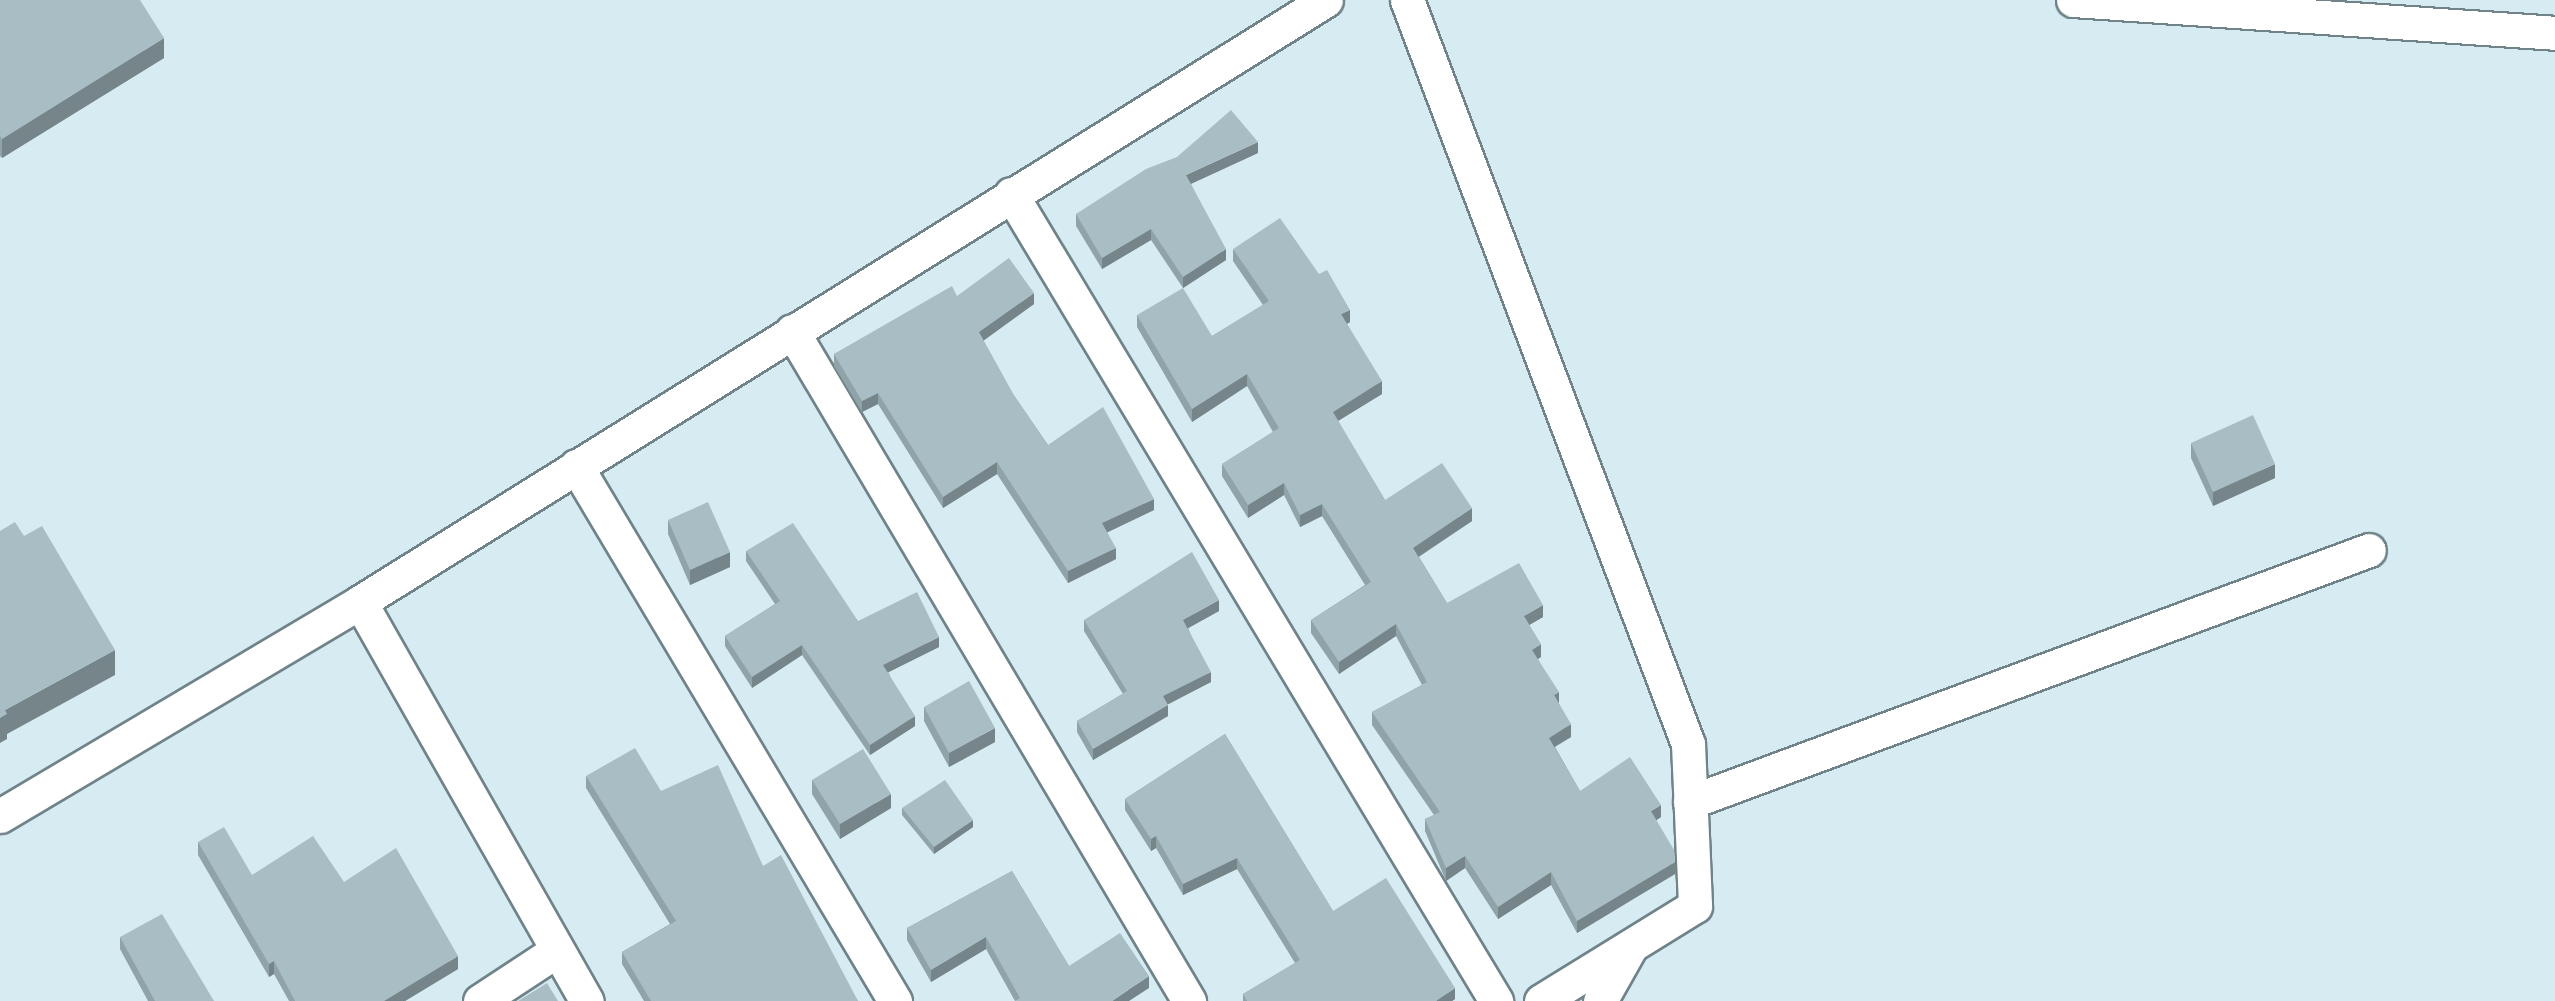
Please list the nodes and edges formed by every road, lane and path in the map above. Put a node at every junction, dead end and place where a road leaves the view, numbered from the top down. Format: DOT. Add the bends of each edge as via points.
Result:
graph roads {
  1 [pos="1326,0"];
  2 [pos="1407,0"];
  3 [pos="2073,0"];
  4 [pos="2247,6"];
  5 [pos="2555,33"];
  6 [pos="1011,194"];
  7 [pos="792,331"];
  8 [pos="576,466"];
  9 [pos="2369,550"];
  10 [pos="360,602"];
  11 [pos="1690,802"];
  12 [pos="0,816"];
  13 [pos="1633,944"];
  14 [pos="556,951"];
  15 [pos="480,1001"];
  16 [pos="587,1001"];
  17 [pos="895,1001"];
  18 [pos="1189,1001"];
  19 [pos="1496,1001"];
  20 [pos="1541,1001"];
  21 [pos="1600,1001"];
  1 -- 6 [label="street"];
  2 -- 11 [label="street" via="1688,744"];
  3 -- 4 [label="street"];
  4 -- 5 [label="street"];
  6 -- 7 [label="street"];
  6 -- 19 [label="street"];
  7 -- 8 [label="street"];
  7 -- 18 [label="street"];
  8 -- 10 [label="street"];
  8 -- 17 [label="street"];
  9 -- 11 [label="street"];
  10 -- 12 [label="street"];
  10 -- 14 [label="street"];
  11 -- 13 [label="street" via="1695,906"];
  13 -- 20 [label="street"];
  13 -- 21 [label="street"];
  14 -- 15 [label="street"];
  14 -- 16 [label="street"];
}
